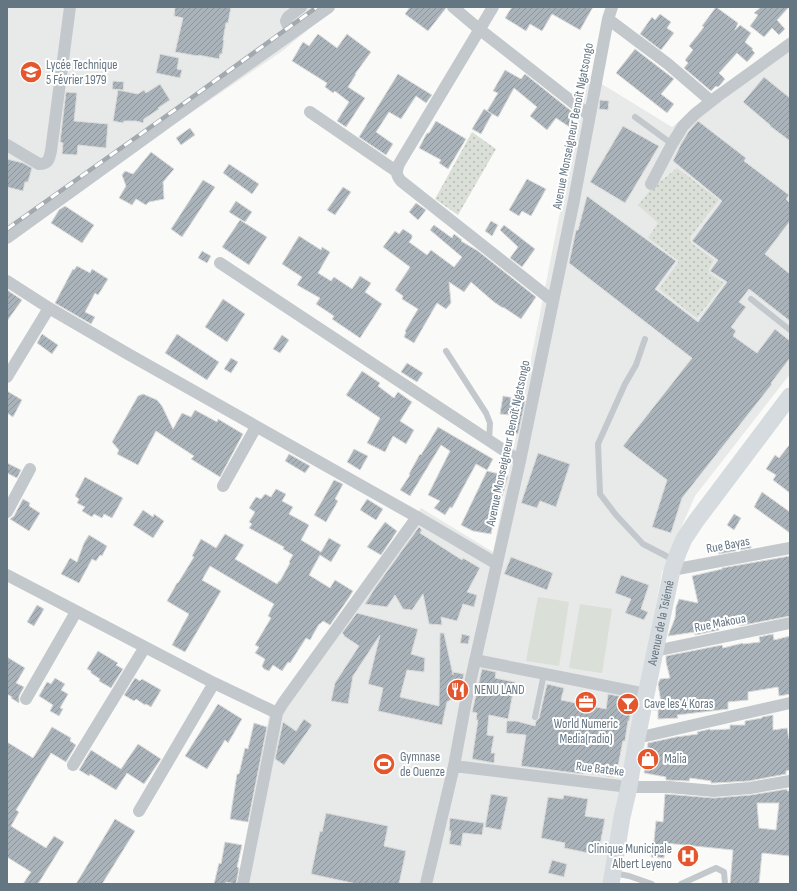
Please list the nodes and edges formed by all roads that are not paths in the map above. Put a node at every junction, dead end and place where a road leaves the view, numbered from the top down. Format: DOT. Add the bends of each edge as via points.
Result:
graph roads {
  1 [pos="70,7"];
  2 [pos="301,7"];
  3 [pos="329,7"];
  4 [pos="453,7"];
  5 [pos="493,7"];
  6 [pos="612,7"];
  7 [pos="608,19"];
  8 [pos="479,29"];
  9 [pos="291,33"];
  10 [pos="790,44"];
  11 [pos="711,101"];
  12 [pos="310,112"];
  13 [pos="590,114"];
  14 [pos="635,117"];
  15 [pos="672,144"];
  16 [pos="7,146"];
  17 [pos="396,171"];
  18 [pos="650,184"];
  19 [pos="7,238"];
  20 [pos="220,263"];
  21 [pos="7,281"];
  22 [pos="751,299"];
  23 [pos="553,301"];
  24 [pos="49,308"];
  25 [pos="790,330"];
  26 [pos="645,339"];
  27 [pos="446,351"];
  28 [pos="7,377"];
  29 [pos="790,396"];
  30 [pos="256,427"];
  31 [pos="489,441"];
  32 [pos="520,461"];
  33 [pos="30,469"];
  34 [pos="223,486"];
  35 [pos="7,512"];
  36 [pos="417,517"];
  37 [pos="790,548"];
  38 [pos="497,564"];
  39 [pos="673,566"];
  40 [pos="7,575"];
  41 [pos="76,612"];
  42 [pos="790,623"];
  43 [pos="145,647"];
  44 [pos="655,651"];
  45 [pos="475,660"];
  46 [pos="544,674"];
  47 [pos="214,683"];
  48 [pos="646,694"];
  49 [pos="26,699"];
  50 [pos="790,703"];
  51 [pos="277,713"];
  52 [pos="535,716"];
  53 [pos="637,738"];
  54 [pos="73,765"];
  55 [pos="454,766"];
  56 [pos="790,781"];
  57 [pos="630,787"];
  58 [pos="139,811"];
  59 [pos="612,878"];
  60 [pos="243,884"];
  61 [pos="426,884"];
  62 [pos="652,884"];
  63 [pos="681,884"];
  64 [pos="725,884"];
  1 -- 16 [label="street" via="51,151 47,162 39,164"];
  2 -- 9 [label="street" via="286,21"];
  3 -- 9 [label="street"];
  4 -- 8 [label="street"];
  5 -- 8 [label="street"];
  6 -- 7 [label="street, Avenue Monseigneur Benoît Ngatsongo"];
  7 -- 11 [label="street" via="668,64"];
  7 -- 13 [label="street, Avenue Monseigneur Benoît Ngatsongo"];
  8 -- 13 [label="street"];
  8 -- 17 [label="street"];
  9 -- 19 [label="street"];
  10 -- 11 [label="street"];
  11 -- 15 [label="street" via="683,126"];
  12 -- 17 [label="street"];
  13 -- 23 [label="street, Avenue Monseigneur Benoît Ngatsongo"];
  14 -- 15 [label="lane"];
  15 -- 18 [label="street"];
  17 -- 23 [label="street" via="401,181"];
  20 -- 31 [label="street"];
  21 -- 24 [label="street"];
  22 -- 25 [label="lane"];
  23 -- 32 [label="street, Avenue Monseigneur Benoît Ngatsongo"];
  24 -- 28 [label="street"];
  24 -- 30 [label="street"];
  26 -- 39 [label="lane" via="598,444 600,494 643,544"];
  27 -- 31 [label="lane" via="486,413 490,423"];
  29 -- 39 [label="main road, Avenue de la Tsiémé" via="696,521 684,539"];
  30 -- 34 [label="street"];
  30 -- 36 [label="street"];
  31 -- 32 [label="street"];
  32 -- 38 [label="street, Avenue Monseigneur Benoît Ngatsongo"];
  33 -- 35 [label="street"];
  36 -- 38 [label="street"];
  36 -- 51 [label="street"];
  37 -- 39 [label="street, Rue Bayas"];
  38 -- 45 [label="street, Avenue Monseigneur Benoît Ngatsongo"];
  39 -- 44 [label="main road, Avenue de la Tsiémé"];
  40 -- 41 [label="street"];
  41 -- 43 [label="street"];
  41 -- 49 [label="street"];
  42 -- 44 [label="street, Rue Makoua"];
  43 -- 47 [label="street"];
  43 -- 54 [label="street"];
  44 -- 48 [label="main road, Avenue de la Tsiémé"];
  45 -- 46 [label="street"];
  45 -- 55 [label="street, Avenue Monseigneur Benoît Ngatsongo"];
  46 -- 48 [label="street"];
  46 -- 52 [label="lane"];
  47 -- 51 [label="street"];
  47 -- 58 [label="street"];
  48 -- 53 [label="main road, Avenue de la Tsiémé"];
  50 -- 53 [label="street"];
  51 -- 60 [label="street"];
  53 -- 57 [label="main road, Avenue de la Tsiémé"];
  55 -- 57 [label="street, Rue Bateke"];
  55 -- 61 [label="street, Avenue Monseigneur Benoît Ngatsongo"];
  56 -- 57 [label="street, Rue Bateke" via="714,791"];
  57 -- 59 [label="main road, Avenue de la Tsiémé" via="622,817"];
  59 -- 62 [label="lane" via="629,876"];
  63 -- 64 [label="lane" via="716,868 724,872"];
}
